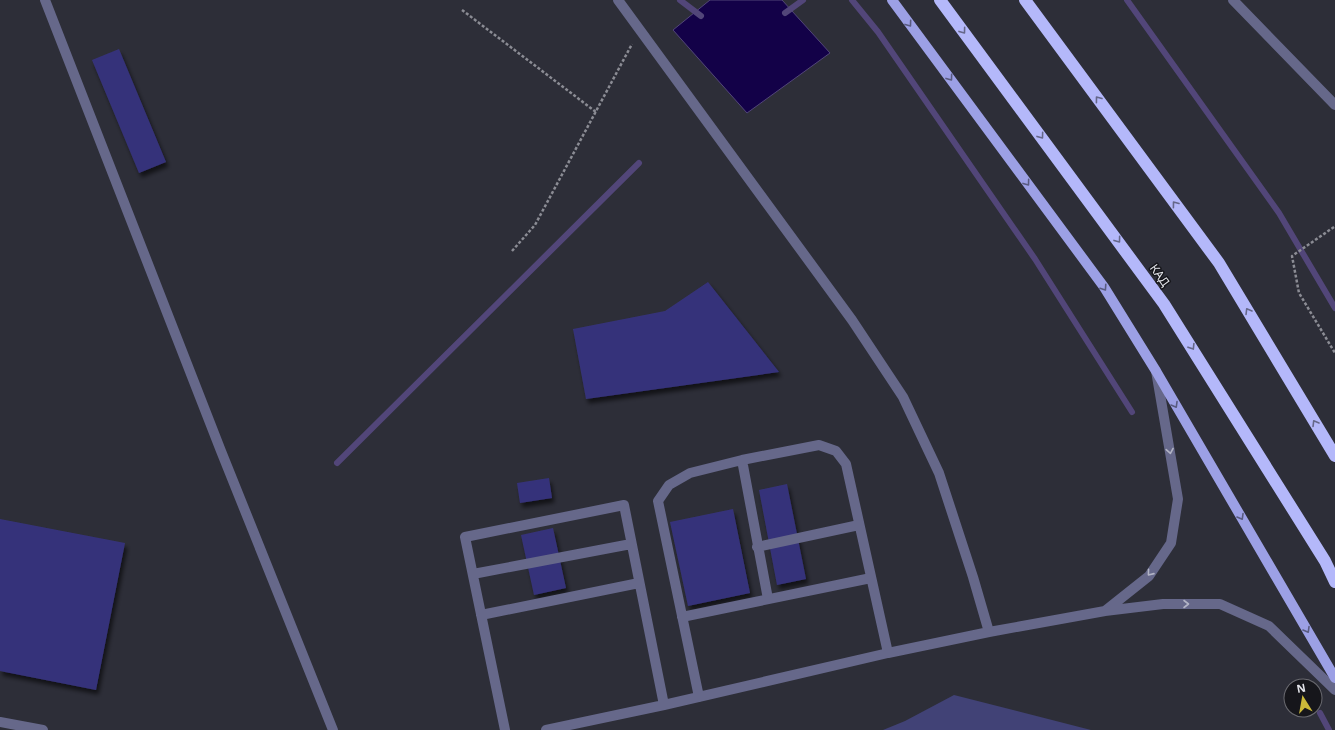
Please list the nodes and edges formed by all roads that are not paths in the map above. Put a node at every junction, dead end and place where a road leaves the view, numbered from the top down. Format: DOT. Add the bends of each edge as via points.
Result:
graph roads {
  1 [pos="45,0"];
  2 [pos="618,0"];
  3 [pos="892,0"];
  4 [pos="940,0"];
  5 [pos="1025,0"];
  6 [pos="1233,0"];
  7 [pos="1335,105"];
  8 [pos="1156,372"];
  9 [pos="1335,456"];
  10 [pos="742,460"];
  11 [pos="859,525"];
  12 [pos="631,544"];
  13 [pos="757,547"];
  14 [pos="473,574"];
  15 [pos="871,578"];
  16 [pos="1335,582"];
  17 [pos="639,583"];
  18 [pos="768,599"];
  19 [pos="1105,611"];
  20 [pos="481,615"];
  21 [pos="682,616"];
  22 [pos="989,632"];
  23 [pos="888,653"];
  24 [pos="1335,678"];
  25 [pos="1335,690"];
  26 [pos="699,697"];
  27 [pos="664,705"];
  28 [pos="0,722"];
  29 [pos="43,730"];
  30 [pos="333,730"];
  31 [pos="505,730"];
  32 [pos="546,730"];
  1 -- 30 [label="street"];
  2 -- 22 [label="street" via="852,320 903,397 939,473"];
  3 -- 8 [label="main road, one-way" via="1104,287"];
  4 -- 16 [label="highway, КАД, one-way" via="1164,304 1325,561"];
  9 -- 5 [label="highway, one-way" via="1219,263"];
  6 -- 7 [label="street"];
  8 -- 19 [label="street, one-way" via="1178,499 1170,543 1149,576"];
  8 -- 24 [label="main road, one-way"];
  10 -- 11 [label="street" via="819,446 836,450 846,464"];
  10 -- 13 [label="street"];
  10 -- 21 [label="street" via="690,473 669,485 658,501"];
  11 -- 13 [label="street"];
  11 -- 15 [label="street"];
  12 -- 14 [label="street"];
  12 -- 14 [label="street" via="624,505 465,538"];
  12 -- 17 [label="street"];
  13 -- 18 [label="street"];
  14 -- 20 [label="street"];
  15 -- 18 [label="street"];
  15 -- 23 [label="street"];
  17 -- 20 [label="street"];
  17 -- 27 [label="street"];
  18 -- 21 [label="street"];
  19 -- 22 [label="street"];
  19 -- 25 [label="street, one-way" via="1163,604 1220,604 1269,626"];
  20 -- 31 [label="street"];
  21 -- 26 [label="street"];
  22 -- 23 [label="street"];
  23 -- 26 [label="street"];
  26 -- 27 [label="street"];
  27 -- 32 [label="street"];
  28 -- 29 [label="street"];
}
